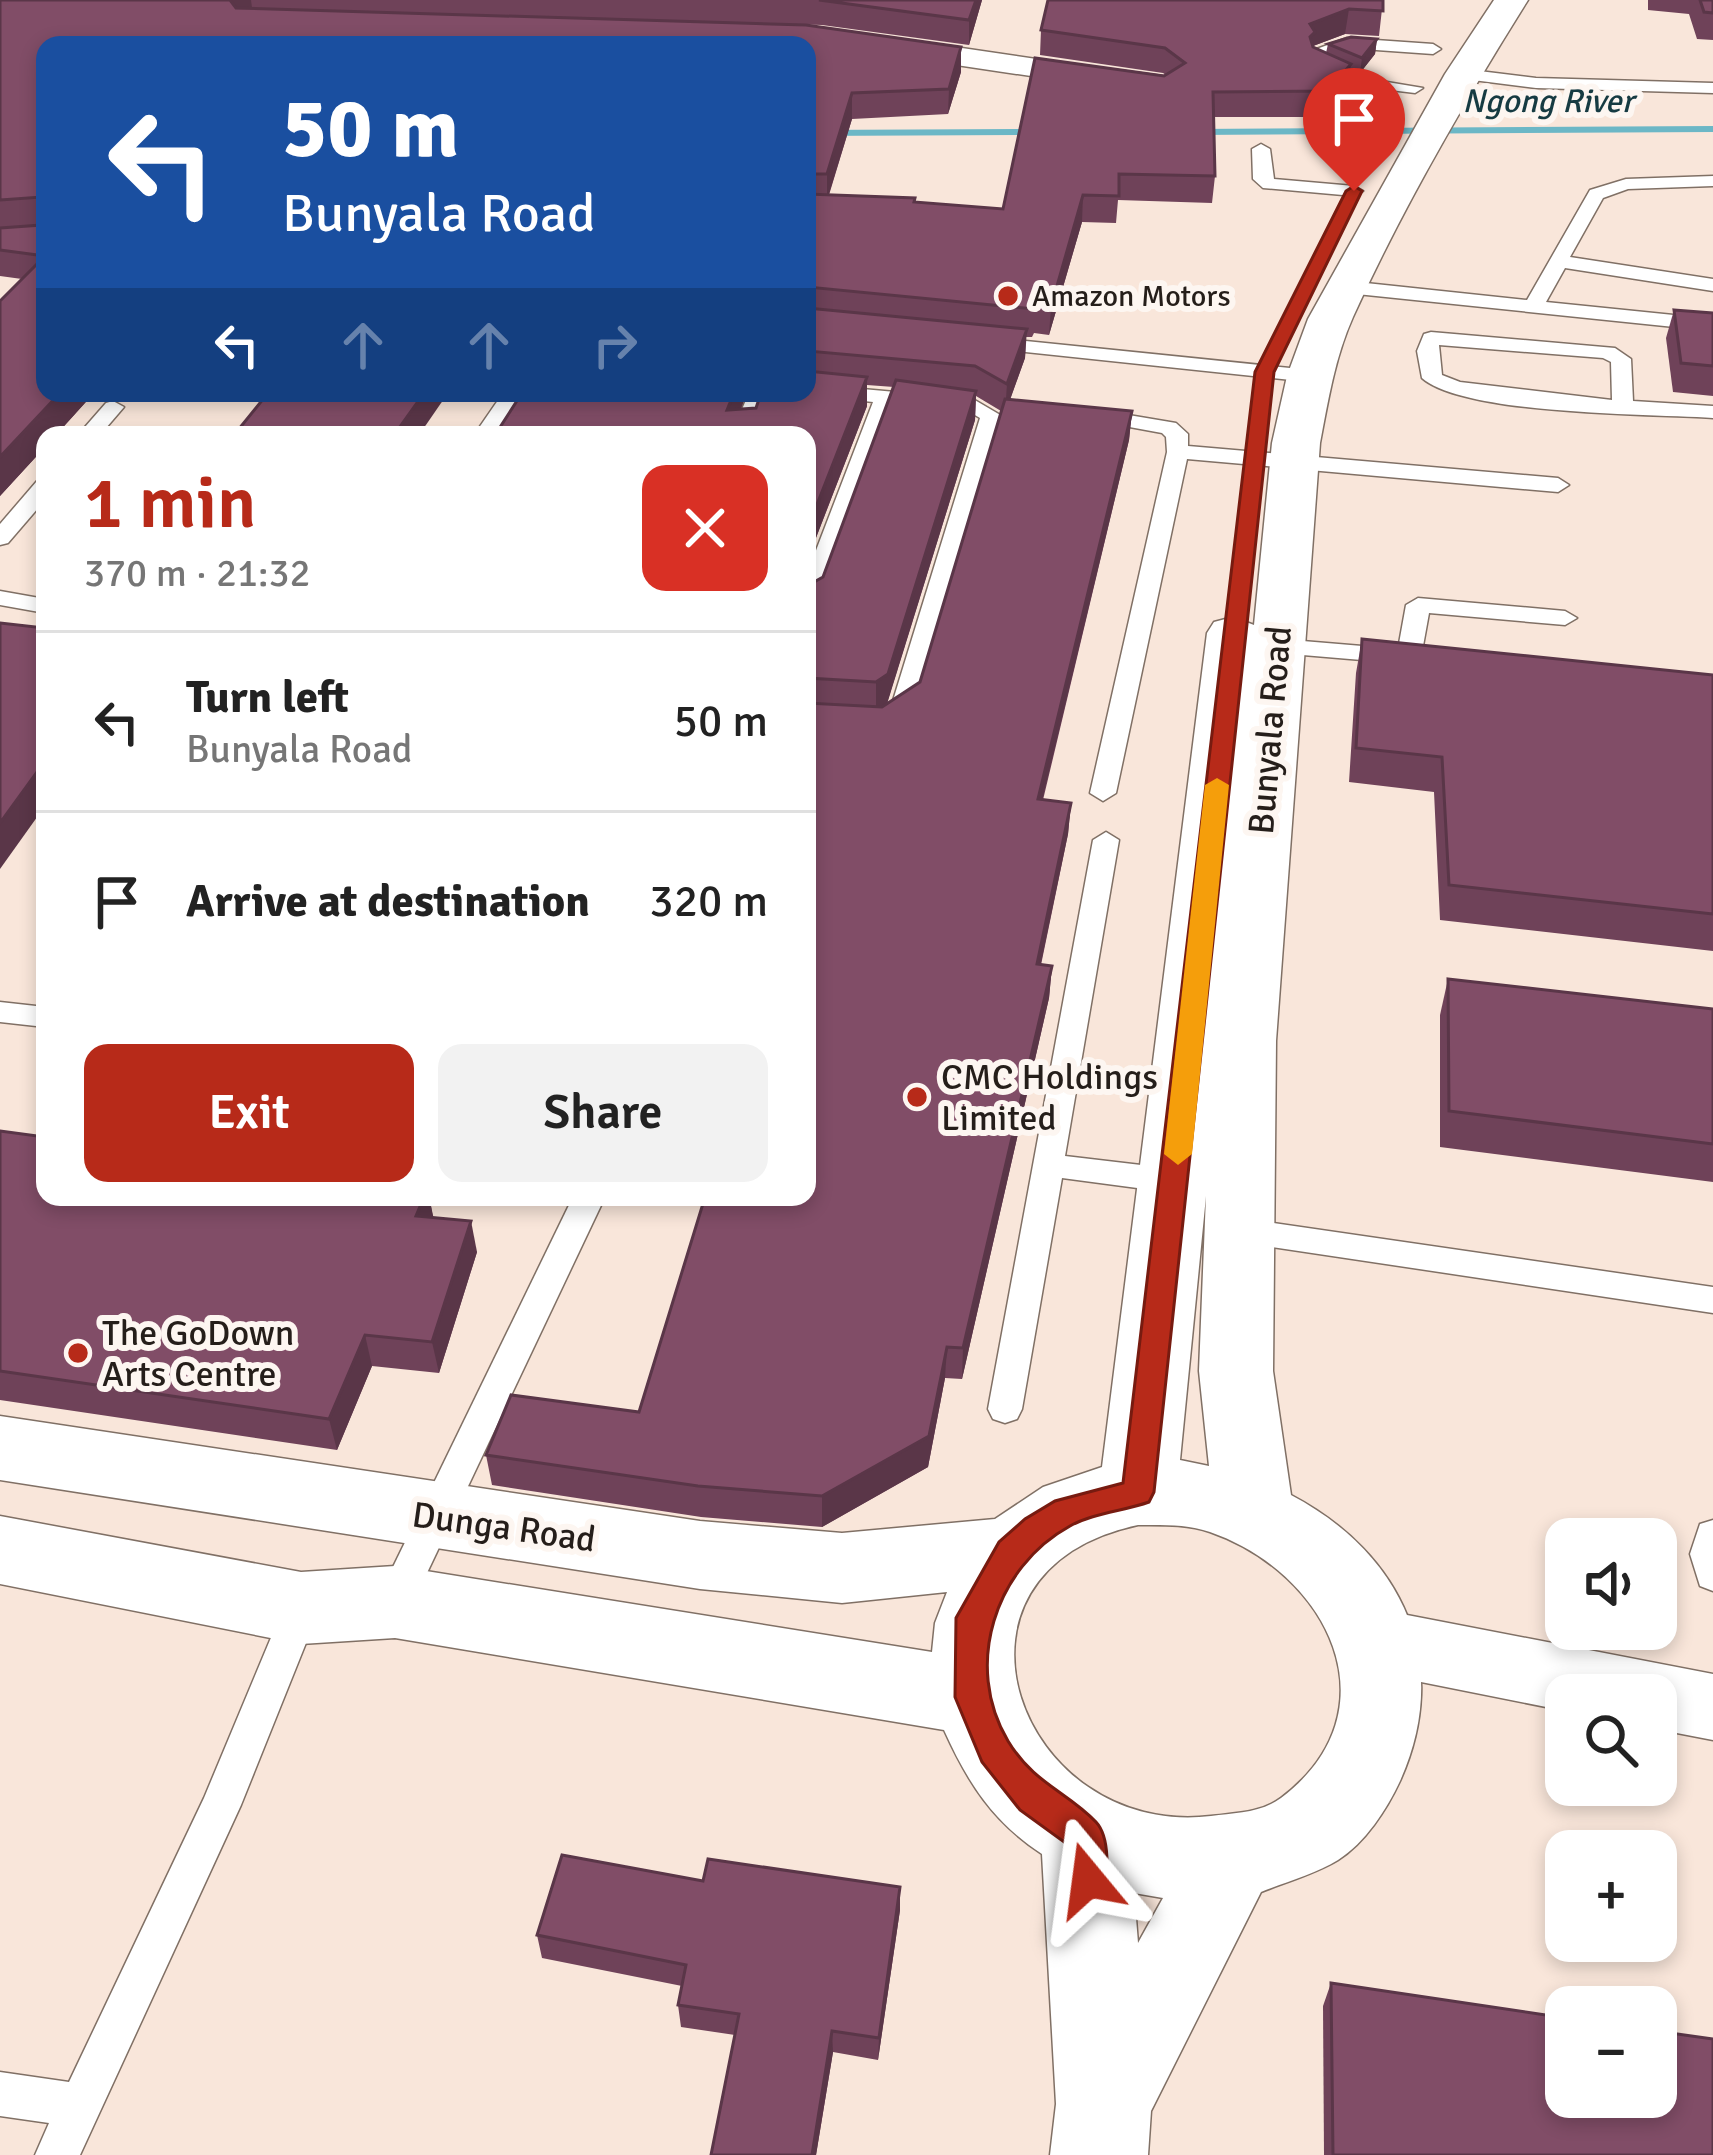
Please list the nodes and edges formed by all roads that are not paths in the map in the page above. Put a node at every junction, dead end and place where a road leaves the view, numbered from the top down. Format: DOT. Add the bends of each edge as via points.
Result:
graph roads {
  1 [pos="1467,0"];
  2 [pos="1511,0"];
  3 [pos="864,43"];
  4 [pos="1437,70"];
  5 [pos="1141,84"];
  6 [pos="1713,88"];
  7 [pos="1261,149"];
  8 [pos="1713,181"];
  9 [pos="1354,191"];
  10 [pos="1559,261"];
  11 [pos="1713,285"];
  12 [pos="1347,287"];
  13 [pos="1486,302"];
  14 [pos="1533,307"];
  15 [pos="1713,326"];
  16 [pos="1485,340"];
  17 [pos="967,341"];
  18 [pos="1287,374"];
  19 [pos="816,391"];
  20 [pos="884,397"];
  21 [pos="1623,405"];
  22 [pos="113,407"];
  23 [pos="1075,412"];
  24 [pos="1713,412"];
  25 [pos="97,426"];
  26 [pos="1178,452"];
  27 [pos="1274,463"];
  28 [pos="1558,485"];
  29 [pos="36,496"];
  30 [pos="0,538"];
  31 [pos="816,581"];
  32 [pos="0,598"];
  33 [pos="36,604"];
  34 [pos="1565,618"];
  35 [pos="1254,644"];
  36 [pos="816,721"];
  37 [pos="1103,794"];
  38 [pos="1106,840"];
  39 [pos="0,1012"];
  40 [pos="36,1016"];
  41 [pos="1049,1166"];
  42 [pos="1175,1181"];
  43 [pos="585,1206"];
  44 [pos="1239,1230"];
  45 [pos="1713,1300"];
  46 [pos="1005,1409"];
  47 [pos="0,1448"];
  48 [pos="1138,1492"];
  49 [pos="1254,1512"];
  50 [pos="434,1516"];
  51 [pos="1713,1535"];
  52 [pos="0,1550"];
  53 [pos="1011,1552"];
  54 [pos="1713,1575"];
  55 [pos="395,1602"];
  56 [pos="301,1609"];
  57 [pos="1376,1641"];
  58 [pos="1546,1674"];
  59 [pos="973,1697"];
  60 [pos="1677,1700"];
  61 [pos="1713,1707"];
  62 [pos="1085,1835"];
  63 [pos="1232,1859"];
  64 [pos="0,2094"];
  65 [pos="80,2105"];
  66 [pos="1101,2129"];
  67 [pos="57,2155"];
  1 -- 4 [label="main road, Bunyala Road"];
  2 -- 4 [label="main road, Bunyala Road"];
  3 -- 5 [label="street"];
  4 -- 4 [label="lane" via="1341,77 1323,72 1318,58 1347,43"];
  4 -- 6 [label="lane" via="1535,83"];
  4 -- 9 [label="main road, Bunyala Road"];
  4 -- 12 [label="main road, Bunyala Road"];
  7 -- 9 [label="lane" via="1269,184"];
  8 -- 10 [label="lane" via="1609,188 1587,204"];
  9 -- 18 [label="main road, Bunyala Road"];
  10 -- 11 [label="lane"];
  10 -- 14 [label="lane"];
  12 -- 13 [label="lane"];
  12 -- 18 [label="main road, Bunyala Road"];
  13 -- 14 [label="lane"];
  13 -- 16 [label="lane"];
  14 -- 15 [label="lane"];
  16 -- 21 [label="lane" via="1608,352 1621,359"];
  16 -- 21 [label="lane" via="1431,338 1432,378 1451,390"];
  17 -- 18 [label="lane"];
  18 -- 27 [label="main road, Bunyala Road"];
  19 -- 20 [label="lane"];
  20 -- 31 [label="lane"];
  20 -- 36 [label="lane" via="973,406 991,416 902,712 882,725"];
  21 -- 24 [label="lane"];
  22 -- 25 [label="lane"];
  23 -- 26 [label="lane" via="1168,428"];
  26 -- 27 [label="lane"];
  26 -- 37 [label="lane"];
  27 -- 28 [label="lane"];
  27 -- 35 [label="main road, Bunyala Road"];
  27 -- 35 [label="main road, Bunyala Road" via="1247,514"];
  29 -- 30 [label="lane"];
  32 -- 33 [label="lane"];
  34 -- 35 [label="lane" via="1418,605 1421,658"];
  35 -- 42 [label="main road, Bunyala Road"];
  35 -- 44 [label="main road, Bunyala Road"];
  38 -- 41 [label="lane"];
  39 -- 40 [label="lane"];
  41 -- 42 [label="lane"];
  41 -- 46 [label="lane"];
  42 -- 48 [label="main road, Bunyala Road"];
  43 -- 50 [label="lane"];
  44 -- 45 [label="lane"];
  44 -- 49 [label="main road, Bunyala Road" via="1236,1371"];
  47 -- 50 [label="main road, Dunga Road"];
  48 -- 49 [label="main road" via="1196,1495"];
  48 -- 53 [label="main road" via="1066,1511"];
  49 -- 57 [label="main road" via="1306,1544 1348,1588"];
  50 -- 53 [label="main road, Dunga Road" via="842,1568"];
  50 -- 55 [label="lane"];
  51 -- 54 [label="lane"];
  52 -- 56 [label="main road"];
  53 -- 59 [label="main road" via="973,1618"];
  55 -- 56 [label="main road"];
  55 -- 59 [label="main road"];
  56 -- 65 [label="lane" via="221,1805"];
  57 -- 58 [label="street"];
  57 -- 63 [label="main road" via="1383,1712 1359,1779 1307,1832"];
  59 -- 62 [label="main road" via="994,1751 1033,1798"];
  60 -- 61 [label="street"];
  62 -- 63 [label="main road" via="1157,1858"];
  62 -- 66 [label="main road"];
  63 -- 66 [label="main road"];
  64 -- 65 [label="lane"];
  65 -- 67 [label="lane"];
}
